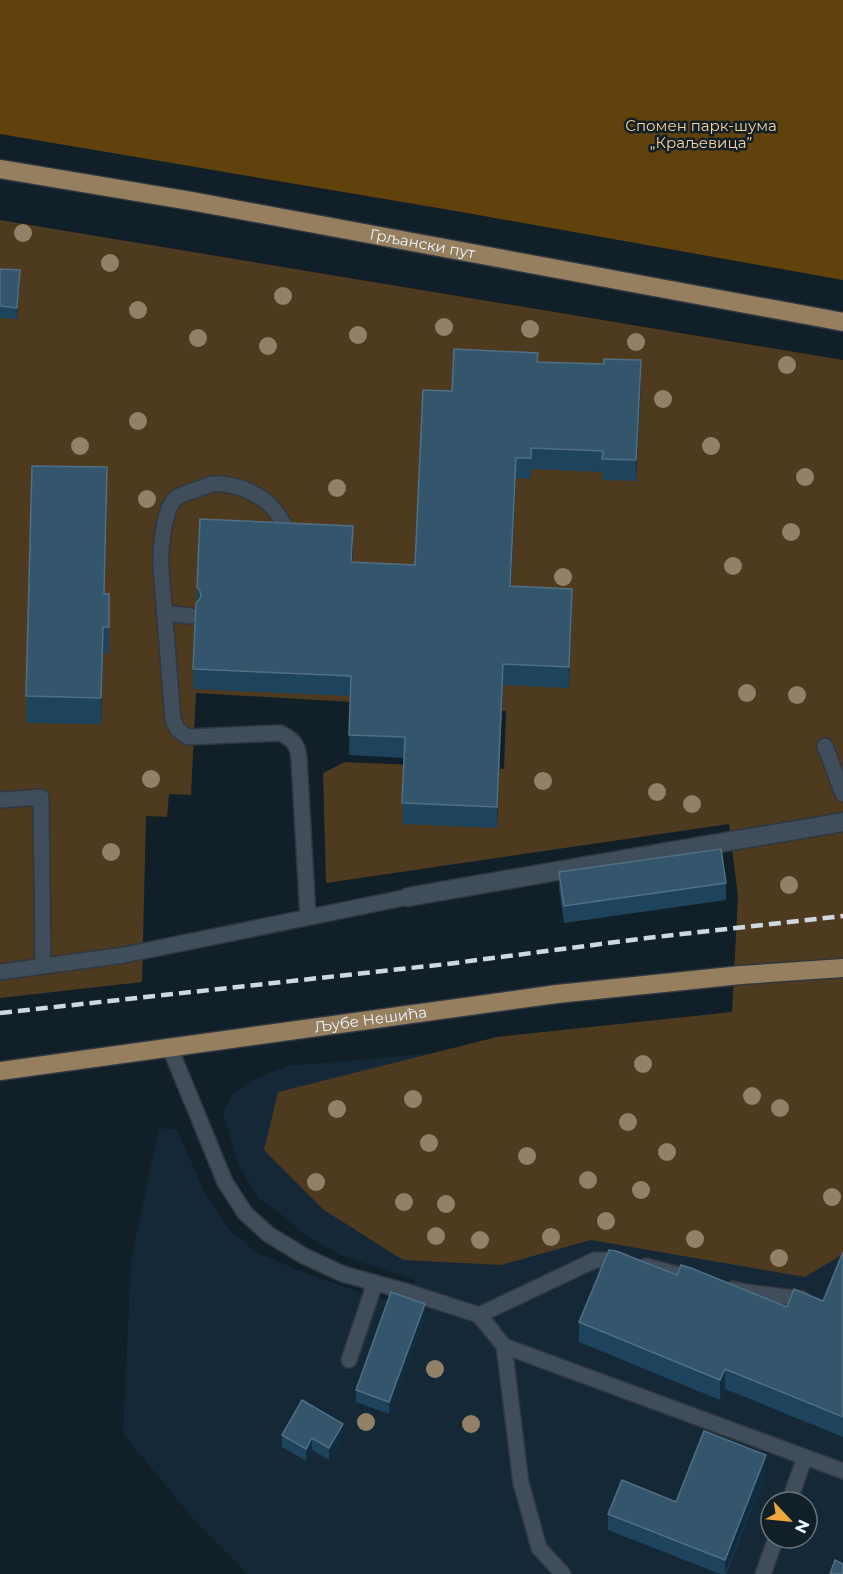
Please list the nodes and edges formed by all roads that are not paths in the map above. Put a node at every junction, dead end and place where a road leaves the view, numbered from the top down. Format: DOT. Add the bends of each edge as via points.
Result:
graph roads {
  1 [pos="0,169"];
  2 [pos="843,322"];
  3 [pos="287,531"];
  4 [pos="164,613"];
  5 [pos="191,616"];
  6 [pos="825,746"];
  7 [pos="843,795"];
  8 [pos="0,800"];
  9 [pos="843,822"];
  10 [pos="408,897"];
  11 [pos="308,917"];
  12 [pos="43,966"];
  13 [pos="843,969"];
  14 [pos="0,972"];
  15 [pos="741,975"];
  16 [pos="843,975"];
  17 [pos="170,1048"];
  18 [pos="0,1071"];
  19 [pos="375,1283"];
  20 [pos="802,1299"];
  21 [pos="479,1315"];
  22 [pos="504,1346"];
  23 [pos="349,1360"];
  24 [pos="805,1457"];
  25 [pos="843,1471"];
  26 [pos="793,1490"];
  27 [pos="772,1550"];
  28 [pos="563,1574"];
  29 [pos="763,1574"];
  1 -- 2 [label="main road, Грљански пут"];
  3 -- 4 [label="lane" via="266,500 232,485 211,484 176,498 167,518 161,558"];
  4 -- 5 [label="lane"];
  4 -- 11 [label="lane" via="173,720 178,730 188,737 280,734 297,746"];
  6 -- 7 [label="lane"];
  8 -- 12 [label="lane" via="41,797"];
  9 -- 10 [label="street"];
  10 -- 11 [label="lane"];
  11 -- 12 [label="lane" via="124,955"];
  12 -- 14 [label="lane"];
  13 -- 15 [label="main road, Љубе Нешића"];
  15 -- 16 [label="main road, Љубе Нешића"];
  15 -- 17 [label="main road, Љубе Нешића" via="557,994"];
  17 -- 18 [label="main road, Љубе Нешића"];
  17 -- 19 [label="lane" via="225,1182 245,1212 268,1234 304,1256"];
  19 -- 21 [label="lane"];
  19 -- 23 [label="lane"];
  20 -- 21 [label="lane" via="746,1292 632,1262 595,1260"];
  21 -- 22 [label="lane"];
  22 -- 24 [label="lane"];
  22 -- 28 [label="lane" via="521,1483 538,1548"];
  24 -- 25 [label="lane"];
  24 -- 26 [label="lane"];
  27 -- 29 [label="lane"];
}
